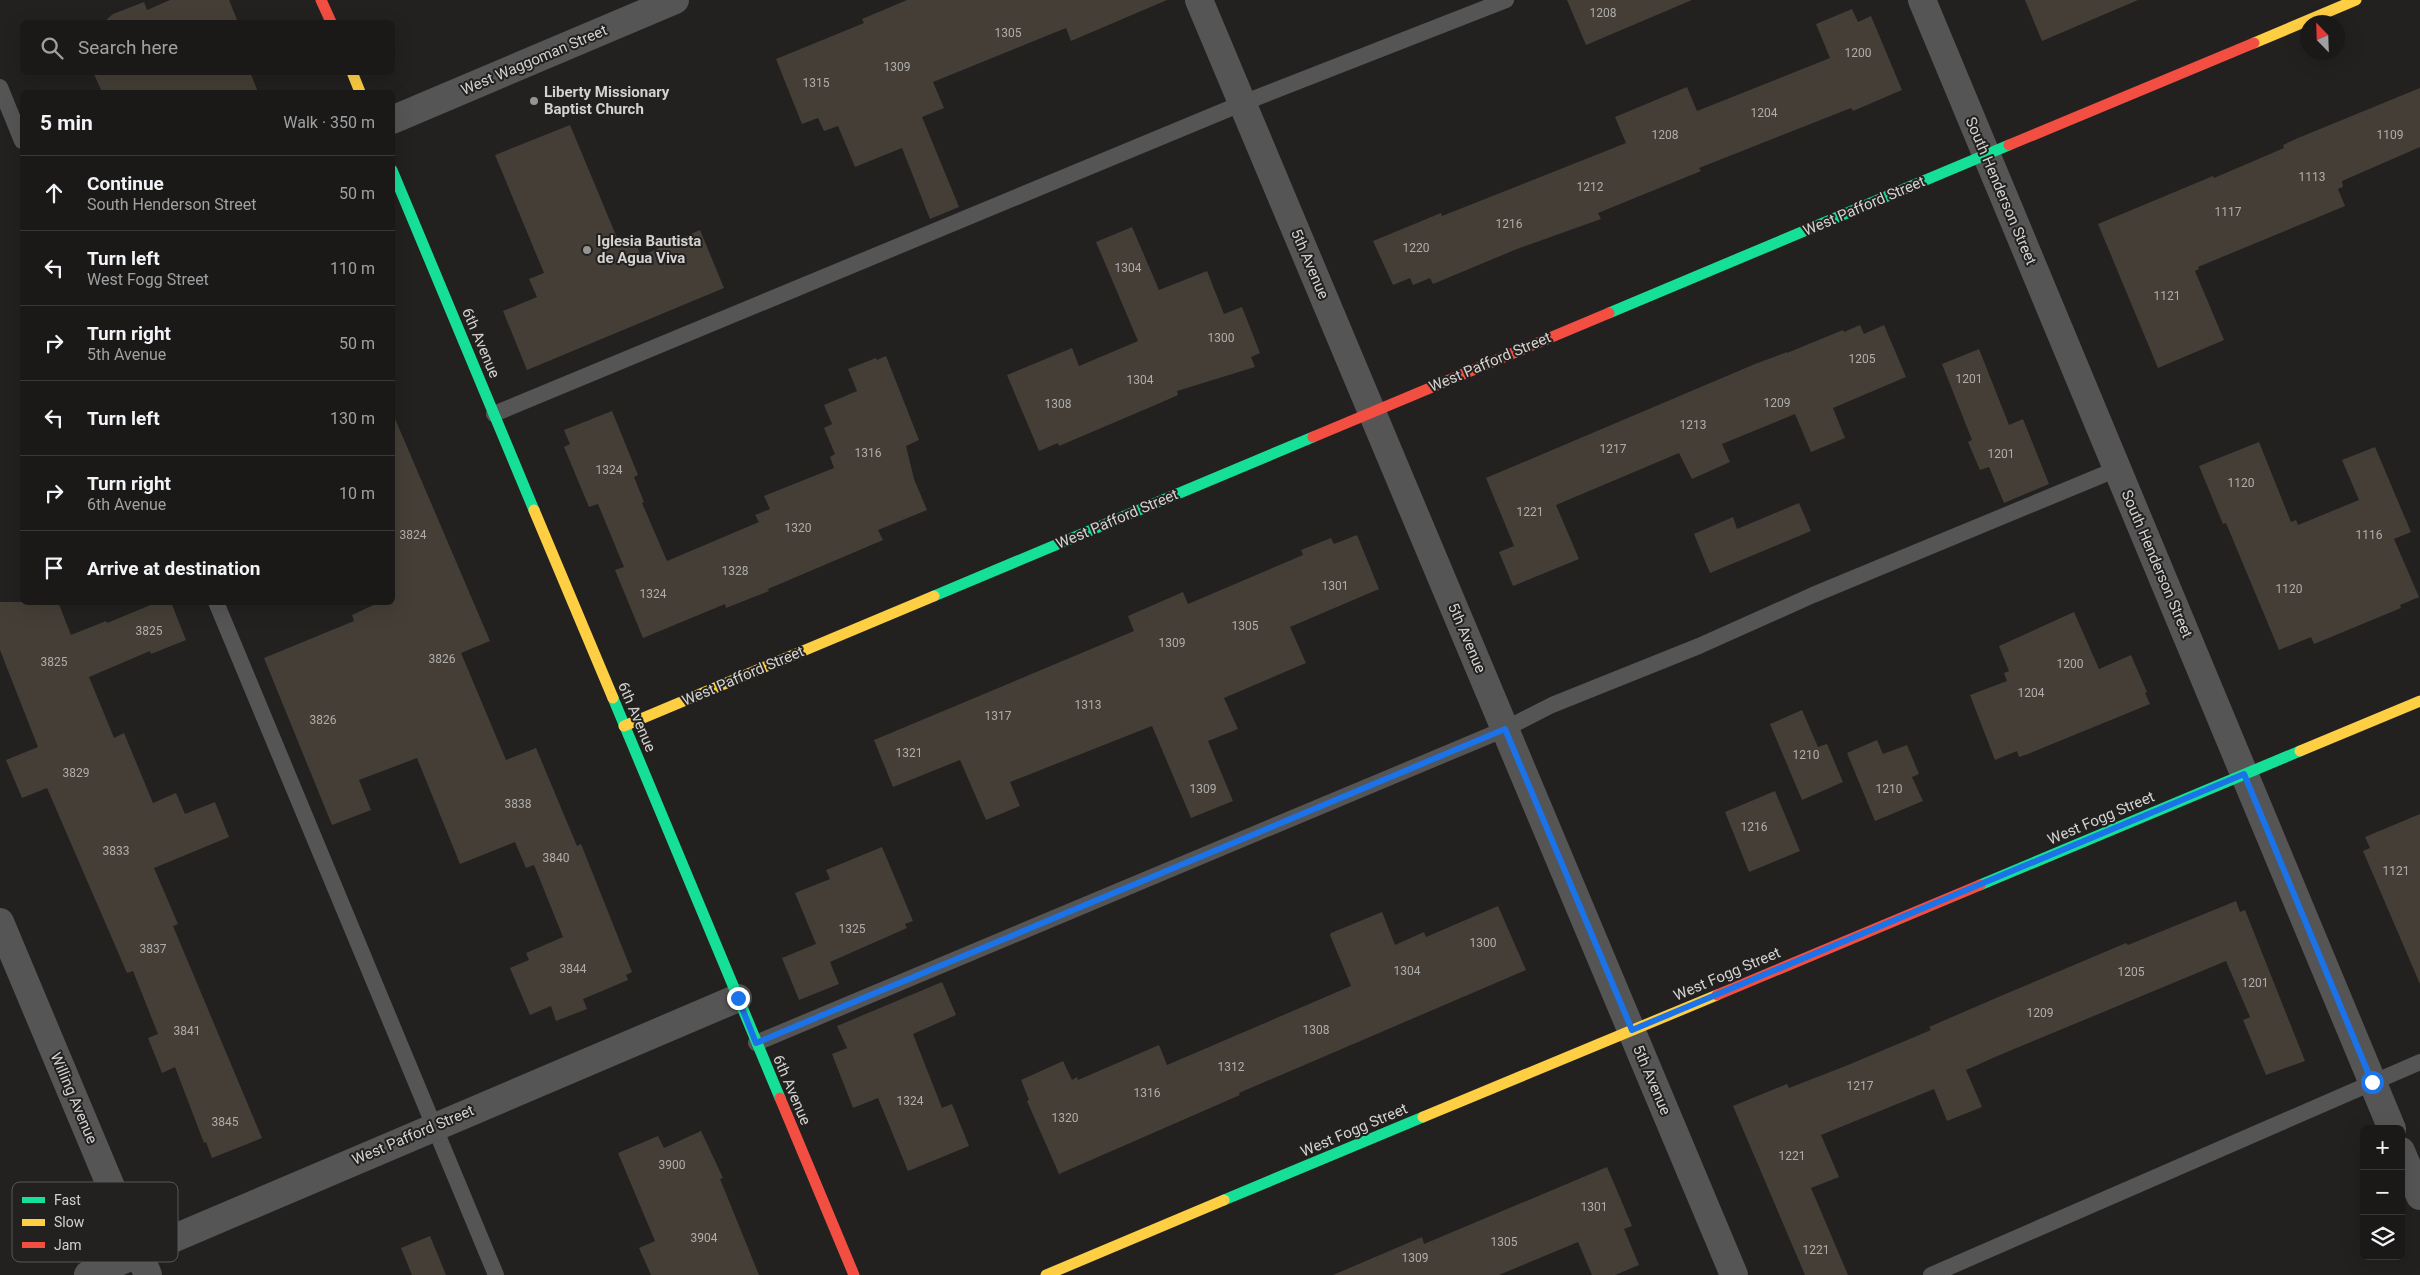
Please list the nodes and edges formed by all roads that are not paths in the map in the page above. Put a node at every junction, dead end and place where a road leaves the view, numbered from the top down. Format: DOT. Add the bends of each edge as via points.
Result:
graph roads {
  1 [pos="322,0"];
  2 [pos="675,0"];
  3 [pos="1199,0"];
  4 [pos="1506,0"];
  5 [pos="1922,0"];
  6 [pos="2356,0"];
  7 [pos="330,20"];
  8 [pos="353,75"];
  9 [pos="0,87"];
  10 [pos="359,90"];
  11 [pos="1243,103"];
  12 [pos="395,119"];
  13 [pos="20,136"];
  14 [pos="1986,155"];
  15 [pos="395,177"];
  16 [pos="1372,412"];
  17 [pos="494,414"];
  18 [pos="2117,469"];
  19 [pos="217,605"];
  20 [pos="2420,701"];
  21 [pos="624,726"];
  22 [pos="1505,729"];
  23 [pos="2244,774"];
  24 [pos="0,922"];
  25 [pos="738,998"];
  26 [pos="1632,1030"];
  27 [pos="756,1043"];
  28 [pos="2420,1062"];
  29 [pos="2372,1082"];
  30 [pos="2390,1125"];
  31 [pos="434,1126"];
  32 [pos="2405,1160"];
  33 [pos="109,1182"];
  34 [pos="2420,1196"];
  35 [pos="178,1248"];
  36 [pos="144,1264"];
  37 [pos="88,1275"];
  38 [pos="496,1275"];
  39 [pos="854,1275"];
  40 [pos="1046,1275"];
  41 [pos="1734,1275"];
  42 [pos="1931,1275"];
  1 -- 7 [label="street"];
  2 -- 12 [label="street, West Waggoman Street"];
  3 -- 11 [label="street, 5th Avenue"];
  4 -- 11 [label="lane"];
  5 -- 14 [label="street, South Henderson Street"];
  6 -- 14 [label="street, West Pafford Street"];
  8 -- 10 [label="street"];
  9 -- 13 [label="lane"];
  11 -- 16 [label="street, 5th Avenue"];
  11 -- 17 [label="lane"];
  14 -- 16 [label="street, West Pafford Street"];
  14 -- 18 [label="street, South Henderson Street"];
  15 -- 17 [label="street, 6th Avenue"];
  16 -- 21 [label="street, West Pafford Street"];
  16 -- 22 [label="street, 5th Avenue"];
  17 -- 21 [label="street, 6th Avenue"];
  18 -- 22 [label="lane" via="1552,705"];
  18 -- 23 [label="street, South Henderson Street"];
  19 -- 31 [label="lane"];
  20 -- 23 [label="street, West Fogg Street"];
  21 -- 25 [label="street, 6th Avenue"];
  22 -- 26 [label="street, 5th Avenue"];
  22 -- 27 [label="lane"];
  23 -- 26 [label="street, West Fogg Street"];
  23 -- 29 [label="street, South Henderson Street"];
  24 -- 33 [label="street, Willing Avenue"];
  25 -- 27 [label="street, 6th Avenue"];
  25 -- 31 [label="street, West Pafford Street"];
  26 -- 40 [label="street, West Fogg Street"];
  26 -- 41 [label="street, 5th Avenue"];
  27 -- 39 [label="street, 6th Avenue"];
  28 -- 29 [label="lane"];
  29 -- 30 [label="street, South Henderson Street"];
  29 -- 42 [label="lane"];
  31 -- 35 [label="street, West Pafford Street"];
  31 -- 38 [label="lane"];
  32 -- 34 [label="street"];
  36 -- 37 [label="street, West Pafford Street"];
}
